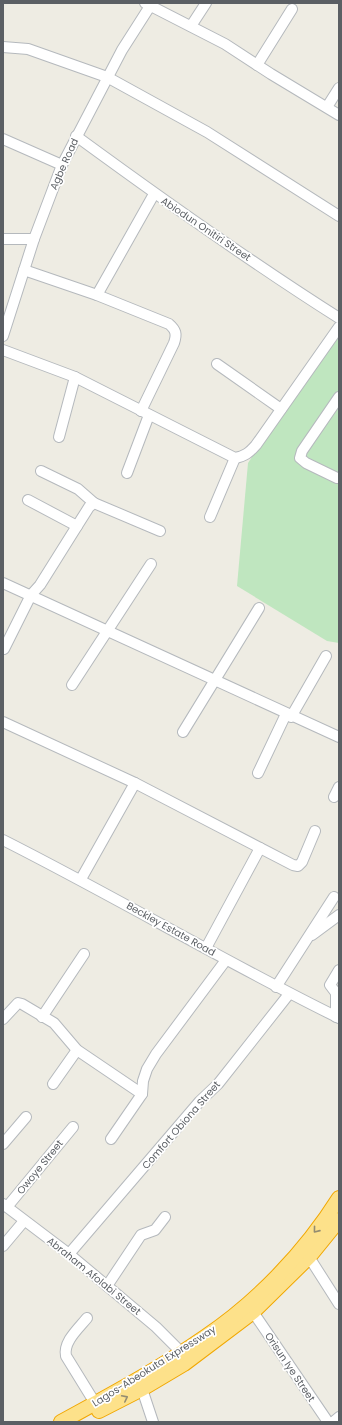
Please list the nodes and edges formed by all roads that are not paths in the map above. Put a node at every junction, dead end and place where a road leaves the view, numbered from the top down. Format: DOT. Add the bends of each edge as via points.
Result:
graph roads {
  1 [pos="206,3"];
  2 [pos="149,4"];
  3 [pos="292,9"];
  4 [pos="191,26"];
  5 [pos="3,47"];
  6 [pos="257,65"];
  7 [pos="107,77"];
  8 [pos="339,88"];
  9 [pos="327,107"];
  10 [pos="339,115"];
  11 [pos="76,136"];
  12 [pos="3,139"];
  13 [pos="62,165"];
  14 [pos="154,194"];
  15 [pos="339,216"];
  16 [pos="3,239"];
  17 [pos="34,239"];
  18 [pos="24,270"];
  19 [pos="97,295"];
  20 [pos="339,318"];
  21 [pos="339,327"];
  22 [pos="3,336"];
  23 [pos="3,350"];
  24 [pos="217,364"];
  25 [pos="75,376"];
  26 [pos="339,396"];
  27 [pos="281,409"];
  28 [pos="145,413"];
  29 [pos="59,437"];
  30 [pos="235,458"];
  31 [pos="41,470"];
  32 [pos="127,473"];
  33 [pos="337,478"];
  34 [pos="28,500"];
  35 [pos="94,504"];
  36 [pos="210,517"];
  37 [pos="77,526"];
  38 [pos="160,531"];
  39 [pos="151,564"];
  40 [pos="3,583"];
  41 [pos="31,595"];
  42 [pos="259,608"];
  43 [pos="108,631"];
  44 [pos="4,649"];
  45 [pos="326,656"];
  46 [pos="215,681"];
  47 [pos="72,685"];
  48 [pos="288,715"];
  49 [pos="3,722"];
  50 [pos="183,732"];
  51 [pos="339,737"];
  52 [pos="258,773"];
  53 [pos="135,783"];
  54 [pos="339,787"];
  55 [pos="334,797"];
  56 [pos="315,831"];
  57 [pos="3,840"];
  58 [pos="260,848"];
  59 [pos="82,879"];
  60 [pos="334,897"];
  61 [pos="339,914"];
  62 [pos="307,939"];
  63 [pos="206,948"];
  64 [pos="84,954"];
  65 [pos="226,960"];
  66 [pos="339,970"];
  67 [pos="276,987"];
  68 [pos="289,994"];
  69 [pos="42,1017"];
  70 [pos="3,1018"];
  71 [pos="337,1018"];
  72 [pos="77,1050"];
  73 [pos="52,1084"];
  74 [pos="142,1094"];
  75 [pos="26,1117"];
  76 [pos="73,1127"];
  77 [pos="111,1140"];
  78 [pos="3,1144"];
  79 [pos="339,1198"];
  80 [pos="5,1206"];
  81 [pos="165,1217"];
  82 [pos="24,1221"];
  83 [pos="338,1222"];
  84 [pos="3,1246"];
  85 [pos="69,1254"];
  86 [pos="309,1257"];
  87 [pos="107,1286"];
  88 [pos="339,1304"];
  89 [pos="253,1312"];
  90 [pos="87,1318"];
  91 [pos="181,1352"];
  92 [pos="142,1389"];
  93 [pos="95,1403"];
  94 [pos="339,1417"];
  95 [pos="61,1422"];
  96 [pos="77,1422"];
  97 [pos="153,1422"];
  98 [pos="328,1422"];
  99 [pos="332,1422"];
  1 -- 4 [label="street"];
  2 -- 4 [label="street"];
  2 -- 7 [label="street, Agbe Road"];
  3 -- 6 [label="street"];
  4 -- 6 [label="street"];
  5 -- 7 [label="street" via="28,49"];
  6 -- 9 [label="street"];
  7 -- 11 [label="street, Agbe Road"];
  7 -- 15 [label="street" via="207,132"];
  8 -- 9 [label="street"];
  9 -- 10 [label="street"];
  11 -- 13 [label="street, Agbe Road"];
  11 -- 14 [label="street, Abiodun Onitiri Street"];
  12 -- 13 [label="street"];
  13 -- 17 [label="street, Agbe Road"];
  14 -- 19 [label="street"];
  14 -- 20 [label="street, Abiodun Onitiri Street"];
  16 -- 17 [label="street"];
  17 -- 18 [label="street, Agbe Road"];
  18 -- 19 [label="street"];
  18 -- 22 [label="street, Agbe Road"];
  19 -- 28 [label="street" via="169,324 175,330 174,343"];
  21 -- 27 [label="street"];
  23 -- 25 [label="street"];
  24 -- 27 [label="street"];
  25 -- 28 [label="street"];
  25 -- 29 [label="street"];
  26 -- 33 [label="street" via="302,451 300,458"];
  27 -- 30 [label="street" via="250,453"];
  28 -- 30 [label="street"];
  28 -- 32 [label="street"];
  30 -- 36 [label="street"];
  31 -- 35 [label="street" via="78,490"];
  34 -- 37 [label="street"];
  35 -- 37 [label="street" via="89,507"];
  35 -- 38 [label="street"];
  37 -- 41 [label="street"];
  39 -- 43 [label="street"];
  40 -- 41 [label="street"];
  41 -- 43 [label="street"];
  41 -- 44 [label="street"];
  42 -- 46 [label="street"];
  43 -- 46 [label="street"];
  43 -- 47 [label="street"];
  45 -- 48 [label="street"];
  46 -- 48 [label="street"];
  46 -- 50 [label="street"];
  48 -- 51 [label="street"];
  48 -- 52 [label="street"];
  49 -- 53 [label="street"];
  53 -- 58 [label="street"];
  53 -- 59 [label="street"];
  54 -- 55 [label="street"];
  56 -- 58 [label="street" via="298,866"];
  57 -- 59 [label="street, Beckley Estate Road"];
  58 -- 63 [label="street"];
  59 -- 63 [label="street, Beckley Estate Road"];
  60 -- 62 [label="street"];
  61 -- 62 [label="street"];
  62 -- 67 [label="street"];
  63 -- 65 [label="street, Beckley Estate Road"];
  64 -- 69 [label="street"];
  65 -- 67 [label="street, Beckley Estate Road"];
  65 -- 74 [label="street" via="151,1062 143,1081"];
  66 -- 71 [label="street" via="330,985 336,993"];
  67 -- 68 [label="street, Beckley Estate Road"];
  68 -- 71 [label="street, Beckley Estate Road"];
  68 -- 85 [label="street, Comfort Obiona Street" via="218,1084 200,1101"];
  69 -- 70 [label="street" via="18,1003"];
  69 -- 72 [label="street" via="54,1023"];
  72 -- 73 [label="street"];
  72 -- 74 [label="street"];
  74 -- 77 [label="street"];
  75 -- 78 [label="street"];
  76 -- 80 [label="street, Owoye Street"];
  79 -- 91 [label="highway, Lagos-Abeokuta Expressway, one-way" via="296,1254 261,1291 223,1324"];
  80 -- 82 [label="street, Abraham Afolabi Street"];
  81 -- 87 [label="street" via="155,1230 141,1234"];
  82 -- 84 [label="street"];
  82 -- 85 [label="street, Abraham Afolabi Street"];
  83 -- 86 [label="highway, Lagos-Abeokuta Expressway"];
  85 -- 87 [label="street, Abraham Afolabi Street"];
  86 -- 88 [label="street"];
  86 -- 89 [label="highway, Lagos-Abeokuta Expressway"];
  87 -- 91 [label="street, Abraham Afolabi Street" via="156,1327"];
  89 -- 92 [label="highway, Lagos-Abeokuta Expressway" via="202,1352"];
  89 -- 98 [label="street, Orisun Iye Street"];
  90 -- 93 [label="street" via="66,1345 65,1350 66,1356"];
  91 -- 93 [label="highway, Lagos-Abeokuta Expressway"];
  96 -- 92 [label="highway, Lagos-Abeokuta Expressway, one-way"];
  92 -- 97 [label="street"];
  93 -- 95 [label="highway, Lagos-Abeokuta Expressway"];
  94 -- 99 [label="street"];
}
